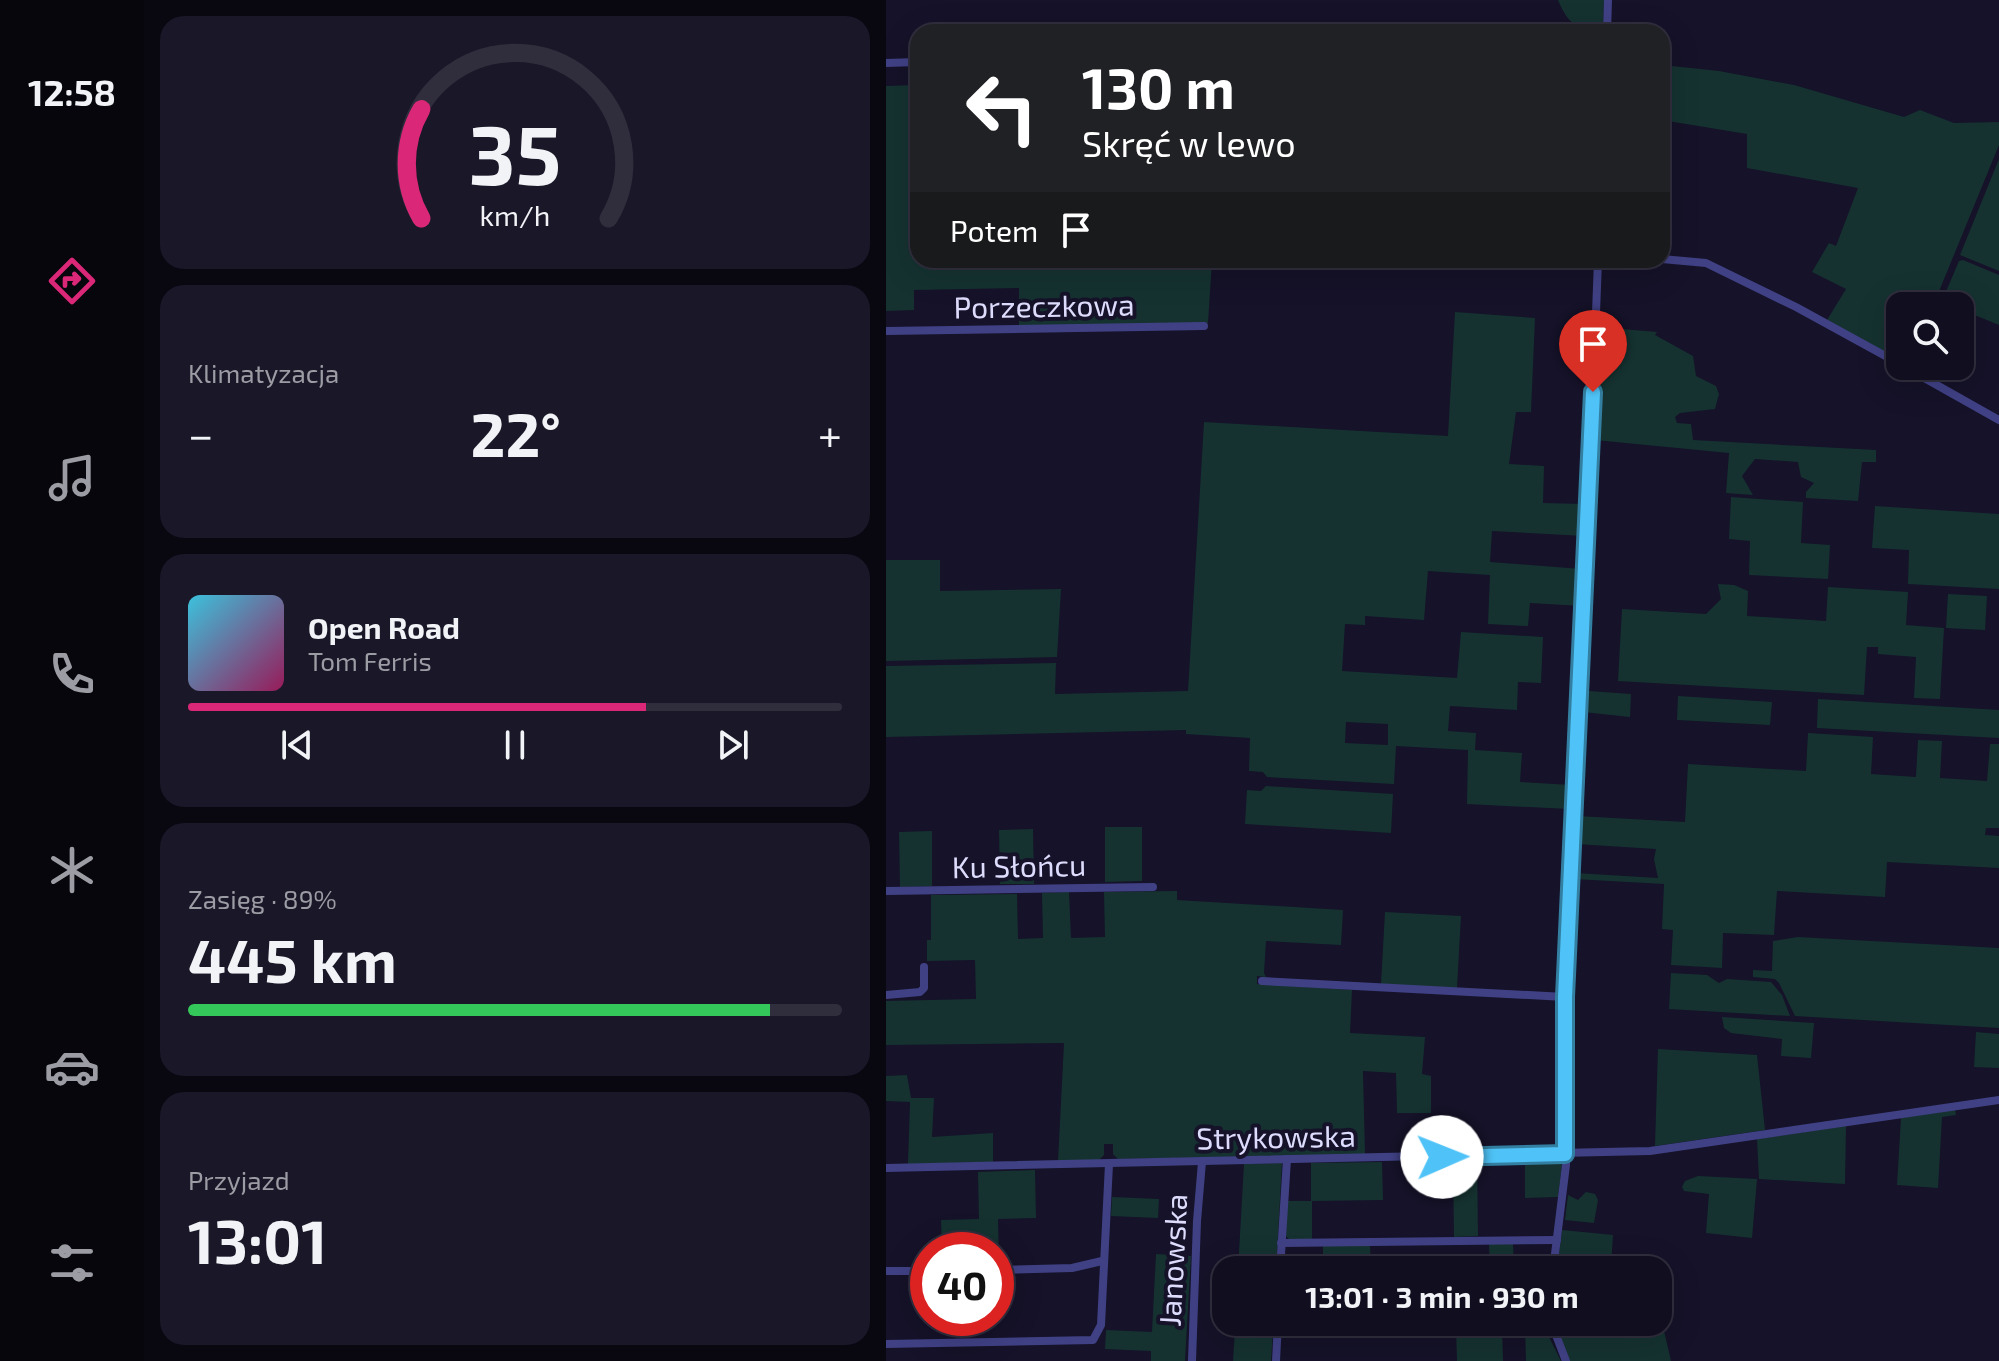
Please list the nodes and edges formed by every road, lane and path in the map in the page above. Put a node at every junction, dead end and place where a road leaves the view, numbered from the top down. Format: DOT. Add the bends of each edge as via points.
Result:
graph roads {
  1 [pos="1608,0"];
  2 [pos="1607,24"];
  3 [pos="910,62"];
  4 [pos="886,63"];
  5 [pos="1670,260"];
  6 [pos="1598,268"];
  7 [pos="1204,326"];
  8 [pos="886,331"];
  9 [pos="1886,356"];
  10 [pos="1928,380"];
  11 [pos="1999,420"];
  12 [pos="1153,887"];
  13 [pos="886,891"];
  14 [pos="924,967"];
  15 [pos="1262,981"];
  16 [pos="886,995"];
  17 [pos="1565,997"];
  18 [pos="1999,1100"];
  19 [pos="1565,1154"];
  20 [pos="1287,1159"];
  21 [pos="1202,1162"];
  22 [pos="1109,1164"];
  23 [pos="886,1168"];
  24 [pos="1557,1240"];
  25 [pos="1281,1243"];
  26 [pos="1281,1256"];
  27 [pos="1555,1256"];
  28 [pos="1102,1261"];
  29 [pos="1014,1270"];
  30 [pos="886,1271"];
  31 [pos="910,1271"];
  32 [pos="1277,1336"];
  33 [pos="1556,1336"];
  34 [pos="886,1344"];
  35 [pos="1192,1361"];
  36 [pos="1276,1361"];
  37 [pos="1566,1361"];
  1 -- 2 [label="street"];
  3 -- 4 [label="street"];
  5 -- 9 [label="street" via="1706,263"];
  6 -- 17 [label="street"];
  7 -- 8 [label="street, Porzeczkowa"];
  10 -- 11 [label="street"];
  12 -- 13 [label="street, Ku Słońcu"];
  14 -- 16 [label="street" via="920,992"];
  15 -- 17 [label="street"];
  17 -- 19 [label="street"];
  18 -- 19 [label="street, Strykowska" via="1650,1151"];
  19 -- 20 [label="street, Strykowska"];
  19 -- 24 [label="street"];
  20 -- 21 [label="street, Strykowska"];
  20 -- 25 [label="street"];
  21 -- 22 [label="street, Strykowska"];
  21 -- 35 [label="street, Janowska"];
  22 -- 23 [label="street, Strykowska"];
  22 -- 28 [label="street"];
  24 -- 25 [label="street"];
  24 -- 27 [label="street"];
  25 -- 26 [label="street"];
  28 -- 29 [label="street" via="1072,1268"];
  28 -- 34 [label="street" via="1101,1325 1093,1340"];
  30 -- 31 [label="street"];
  32 -- 36 [label="street"];
  33 -- 37 [label="street"];
}
